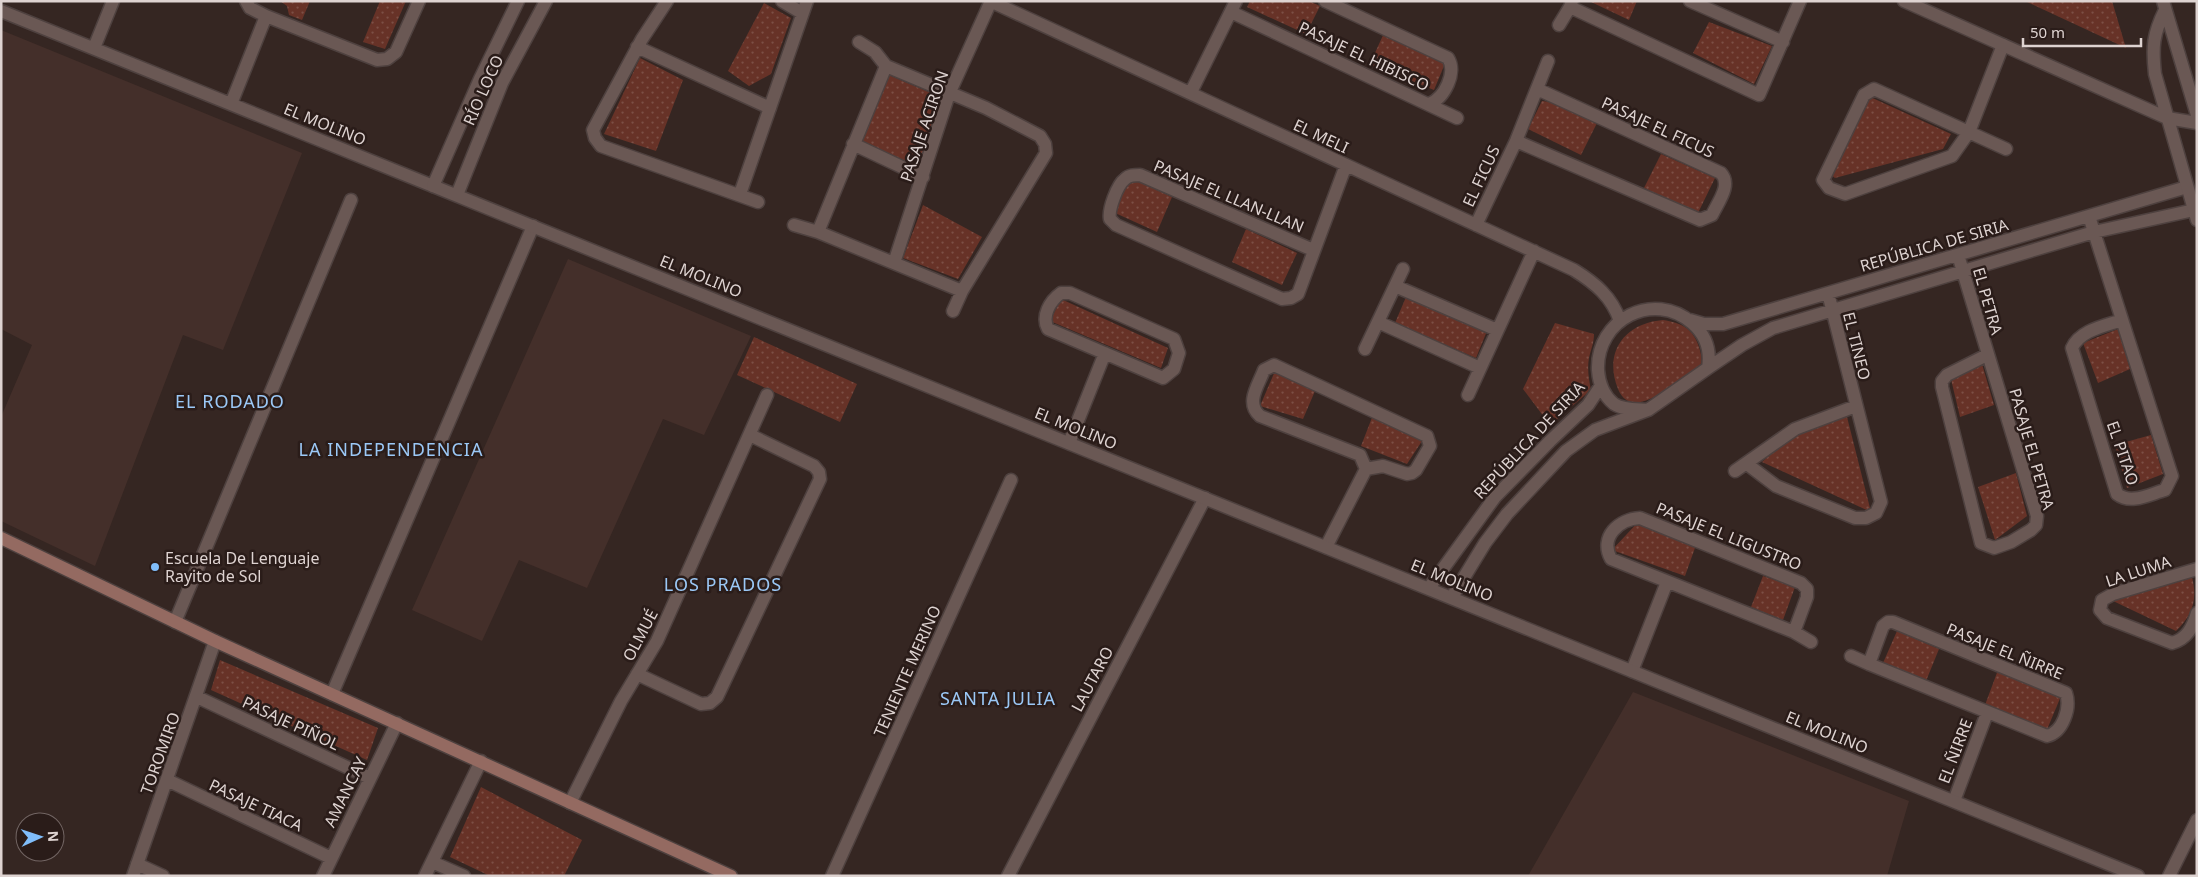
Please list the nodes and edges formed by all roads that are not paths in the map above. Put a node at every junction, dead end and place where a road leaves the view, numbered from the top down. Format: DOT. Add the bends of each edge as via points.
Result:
graph roads {
  1 [pos="114,1"];
  2 [pos="246,1"];
  3 [pos="418,1"];
  4 [pos="518,1"];
  5 [pos="546,1"];
  6 [pos="667,1"];
  7 [pos="782,1"];
  8 [pos="990,1"];
  9 [pos="1325,1"];
  10 [pos="1690,1"];
  11 [pos="1800,1"];
  12 [pos="1904,1"];
  13 [pos="1571,4"];
  14 [pos="2164,6"];
  15 [pos="804,7"];
  16 [pos="1233,7"];
  17 [pos="1,11"];
  18 [pos="266,16"];
  19 [pos="1559,25"];
  20 [pos="859,42"];
  21 [pos="1783,42"];
  22 [pos="2003,45"];
  23 [pos="637,47"];
  24 [pos="94,48"];
  25 [pos="1548,61"];
  26 [pos="886,66"];
  27 [pos="2192,86"];
  28 [pos="1537,89"];
  29 [pos="1191,92"];
  30 [pos="949,94"];
  31 [pos="231,104"];
  32 [pos="1429,104"];
  33 [pos="770,108"];
  34 [pos="2197,116"];
  35 [pos="1457,118"];
  36 [pos="2167,118"];
  37 [pos="2197,123"];
  38 [pos="1969,132"];
  39 [pos="1516,141"];
  40 [pos="853,144"];
  41 [pos="2006,149"];
  42 [pos="1346,166"];
  43 [pos="923,178"];
  44 [pos="433,186"];
  45 [pos="2187,187"];
  46 [pos="740,194"];
  47 [pos="457,195"];
  48 [pos="351,200"];
  49 [pos="758,202"];
  50 [pos="2195,215"];
  51 [pos="2089,216"];
  52 [pos="794,225"];
  53 [pos="1476,225"];
  54 [pos="534,226"];
  55 [pos="818,232"];
  56 [pos="2094,232"];
  57 [pos="1314,250"];
  58 [pos="1534,251"];
  59 [pos="1958,255"];
  60 [pos="894,263"];
  61 [pos="1403,269"];
  62 [pos="1963,271"];
  63 [pos="1395,286"];
  64 [pos="962,291"];
  65 [pos="1828,294"];
  66 [pos="953,311"];
  67 [pos="1832,311"];
  68 [pos="1688,320"];
  69 [pos="2122,320"];
  70 [pos="1620,321"];
  71 [pos="1378,322"];
  72 [pos="1497,330"];
  73 [pos="1365,349"];
  74 [pos="1105,353"];
  75 [pos="1987,355"];
  76 [pos="1480,368"];
  77 [pos="1708,368"];
  78 [pos="1600,387"];
  79 [pos="767,395"];
  80 [pos="1468,395"];
  81 [pos="1856,406"];
  82 [pos="1648,410"];
  83 [pos="750,435"];
  84 [pos="1069,443"];
  85 [pos="1747,464"];
  86 [pos="1366,469"];
  87 [pos="1735,471"];
  88 [pos="1011,480"];
  89 [pos="1205,498"];
  90 [pos="1,538"];
  91 [pos="1326,547"];
  92 [pos="2197,569"];
  93 [pos="1667,582"];
  94 [pos="1428,588"];
  95 [pos="1452,597"];
  96 [pos="2197,613"];
  97 [pos="175,622"];
  98 [pos="1794,632"];
  99 [pos="215,641"];
  100 [pos="1811,642"];
  101 [pos="1851,656"];
  102 [pos="1869,664"];
  103 [pos="1632,671"];
  104 [pos="637,674"];
  105 [pos="332,694"];
  106 [pos="197,696"];
  107 [pos="1987,713"];
  108 [pos="397,723"];
  109 [pos="481,761"];
  110 [pos="370,778"];
  111 [pos="167,780"];
  112 [pos="1954,801"];
  113 [pos="570,803"];
  114 [pos="2197,820"];
  115 [pos="331,858"];
  116 [pos="432,862"];
  117 [pos="135,870"];
  118 [pos="163,876"];
  119 [pos="323,876"];
  120 [pos="425,876"];
  121 [pos="464,876"];
  122 [pos="731,876"];
  123 [pos="832,876"];
  124 [pos="1008,876"];
  125 [pos="2138,876"];
  126 [pos="2169,876"];
  1 -- 24 [label="street"];
  2 -- 18 [label="street" via="250,8"];
  3 -- 18 [label="street" via="396,52 387,59 377,60"];
  4 -- 44 [label="street, RÍO LOCO"];
  5 -- 47 [label="street, RÍO LOCO" via="502,84"];
  6 -- 23 [label="street"];
  7 -- 15 [label="street"];
  8 -- 29 [label="street, EL MELI"];
  8 -- 30 [label="street, PASAJE ACIRON"];
  9 -- 32 [label="street, PASAJE EL HIBISCO" via="1448,58 1452,72 1440,98"];
  10 -- 21 [label="street"];
  11 -- 21 [label="street"];
  12 -- 22 [label="street"];
  13 -- 19 [label="street"];
  13 -- 21 [label="street" via="1759,95"];
  14 -- 27 [label="street"];
  14 -- 36 [label="street" via="2152,50"];
  15 -- 33 [label="street"];
  16 -- 29 [label="street"];
  16 -- 32 [label="street, PASAJE EL HIBISCO"];
  17 -- 24 [label="street, EL MOLINO"];
  18 -- 31 [label="street"];
  20 -- 26 [label="street" via="876,52"];
  22 -- 36 [label="street"];
  22 -- 38 [label="street"];
  23 -- 33 [label="street"];
  23 -- 46 [label="street" via="593,130 600,146"];
  24 -- 31 [label="street, EL MOLINO"];
  25 -- 28 [label="street, EL FICUS"];
  26 -- 30 [label="street"];
  26 -- 40 [label="street"];
  27 -- 34 [label="street"];
  28 -- 39 [label="street, EL FICUS"];
  28 -- 39 [label="street, PASAJE EL FICUS" via="1721,173 1726,184 1712,215 1700,220"];
  29 -- 42 [label="street, EL MELI"];
  30 -- 43 [label="street, PASAJE ACIRON"];
  30 -- 64 [label="street" via="986,108 1040,136 1046,153"];
  31 -- 44 [label="street, EL MOLINO"];
  32 -- 35 [label="street"];
  33 -- 46 [label="street"];
  36 -- 37 [label="street"];
  36 -- 45 [label="street"];
  38 -- 38 [label="street" via="1874,89 1864,94 1823,180 1829,188 1845,194 1952,156"];
  38 -- 41 [label="street"];
  39 -- 53 [label="street, EL FICUS"];
  40 -- 43 [label="street"];
  40 -- 55 [label="street"];
  42 -- 53 [label="street, EL MELI"];
  42 -- 57 [label="street"];
  43 -- 60 [label="street, PASAJE ACIRON"];
  44 -- 47 [label="street, EL MOLINO"];
  45 -- 50 [label="street"];
  45 -- 51 [label="street, REPÚBLICA DE SIRIA"];
  46 -- 49 [label="street"];
  47 -- 54 [label="street, EL MOLINO"];
  48 -- 97 [label="street"];
  50 -- 56 [label="street, REPÚBLICA DE SIRIA"];
  51 -- 56 [label="street, EL PITAO"];
  51 -- 59 [label="street, REPÚBLICA DE SIRIA"];
  52 -- 55 [label="street"];
  53 -- 58 [label="street, EL MELI"];
  54 -- 84 [label="street, EL MOLINO"];
  54 -- 105 [label="street"];
  55 -- 60 [label="street"];
  56 -- 62 [label="street, REPÚBLICA DE SIRIA"];
  56 -- 69 [label="street, EL PITAO"];
  57 -- 57 [label="street, PASAJE EL LLAN-LLAN" via="1140,175 1122,181 1109,211 1110,219 1116,225 1282,299 1298,294"];
  58 -- 70 [label="street, EL MELI" via="1593,282 1616,308"];
  58 -- 72 [label="street"];
  59 -- 62 [label="street, EL PETRA"];
  59 -- 65 [label="street, REPÚBLICA DE SIRIA"];
  60 -- 64 [label="street"];
  61 -- 63 [label="street"];
  62 -- 67 [label="street, REPÚBLICA DE SIRIA"];
  62 -- 75 [label="street, EL PETRA"];
  63 -- 71 [label="street"];
  63 -- 72 [label="street"];
  64 -- 66 [label="street"];
  65 -- 67 [label="street, EL TINEO"];
  65 -- 68 [label="street, REPÚBLICA DE SIRIA" via="1723,324"];
  67 -- 77 [label="street, REPÚBLICA DE SIRIA" via="1760,334"];
  67 -- 81 [label="street, EL TINEO"];
  68 -- 70 [label="street" via="1677,313 1653,310 1629,315"];
  68 -- 77 [label="street" via="1697,327 1707,345"];
  69 -- 69 [label="street, EL PITAO" via="2081,335 2072,348 2117,494 2131,500 2165,490 2172,476"];
  70 -- 78 [label="street" via="1611,328 1599,351"];
  71 -- 73 [label="street"];
  71 -- 76 [label="street"];
  72 -- 76 [label="street"];
  74 -- 74 [label="street" via="1163,378 1174,369 1179,353 1174,338 1079,296 1061,293 1054,298 1046,314 1048,329"];
  74 -- 84 [label="street"];
  75 -- 75 [label="street, PASAJE EL PETRA" via="1947,375 1942,380 1942,387 1981,543 1994,548 2031,530 2036,525 2037,516"];
  76 -- 80 [label="street"];
  77 -- 82 [label="street"];
  78 -- 82 [label="street" via="1614,404"];
  78 -- 94 [label="street, REPÚBLICA DE SIRIA" via="1588,405 1495,497"];
  79 -- 83 [label="street, OLMUÉ"];
  81 -- 85 [label="street" via="1795,429"];
  81 -- 85 [label="street, EL TINEO" via="1881,502 1876,513 1866,518 1855,518 1776,486"];
  82 -- 95 [label="street, REPÚBLICA DE SIRIA" via="1595,430 1566,451 1507,514"];
  83 -- 104 [label="street, OLMUÉ" via="657,641"];
  83 -- 104 [label="street" via="814,466 820,479 717,697 710,703 701,704"];
  84 -- 89 [label="street, EL MOLINO"];
  85 -- 87 [label="street"];
  86 -- 86 [label="street" via="1383,466 1412,473 1430,446 1430,440 1274,365 1264,370 1252,401 1260,416 1360,455"];
  86 -- 91 [label="street"];
  88 -- 123 [label="street, TENIENTE MERINO"];
  89 -- 91 [label="street, EL MOLINO"];
  89 -- 124 [label="street, LAUTARO"];
  90 -- 97 [label="main road"];
  91 -- 94 [label="street, EL MOLINO"];
  92 -- 96 [label="street, LA LUMA" via="2113,594 2102,600 2100,610 2107,618 2172,643 2187,635"];
  93 -- 98 [label="street, PASAJE EL LIGUSTRO"];
  93 -- 98 [label="street, PASAJE EL LIGUSTRO" via="1610,559 1606,549 1607,538 1619,525 1640,518 1801,583 1807,589 1807,597"];
  93 -- 103 [label="street"];
  94 -- 95 [label="street, EL MOLINO"];
  95 -- 103 [label="street, EL MOLINO"];
  97 -- 99 [label="main road"];
  98 -- 100 [label="street, PASAJE EL LIGUSTRO"];
  99 -- 105 [label="main road"];
  99 -- 106 [label="street, TOROMIRO"];
  101 -- 102 [label="street, PASAJE EL ÑIRRE"];
  102 -- 107 [label="street, PASAJE EL ÑIRRE"];
  102 -- 107 [label="street, PASAJE EL ÑIRRE" via="1883,626 1893,622 2066,693 2068,700 2059,730 2047,736"];
  103 -- 112 [label="street, EL MOLINO"];
  104 -- 113 [label="street, OLMUÉ"];
  105 -- 108 [label="main road"];
  106 -- 110 [label="street, PASAJE PIÑOL"];
  106 -- 111 [label="street, TOROMIRO"];
  107 -- 112 [label="street, EL ÑIRRE"];
  108 -- 109 [label="main road"];
  108 -- 110 [label="street, AMANCAY"];
  109 -- 113 [label="main road"];
  109 -- 116 [label="street"];
  110 -- 115 [label="street, AMANCAY"];
  111 -- 115 [label="street, PASAJE TIACA"];
  111 -- 117 [label="street, TOROMIRO"];
  112 -- 125 [label="street, EL MOLINO"];
  113 -- 122 [label="main road"];
  114 -- 126 [label="street"];
  115 -- 119 [label="street, AMANCAY"];
  116 -- 120 [label="street"];
  116 -- 121 [label="street"];
  117 -- 118 [label="street"];
}
